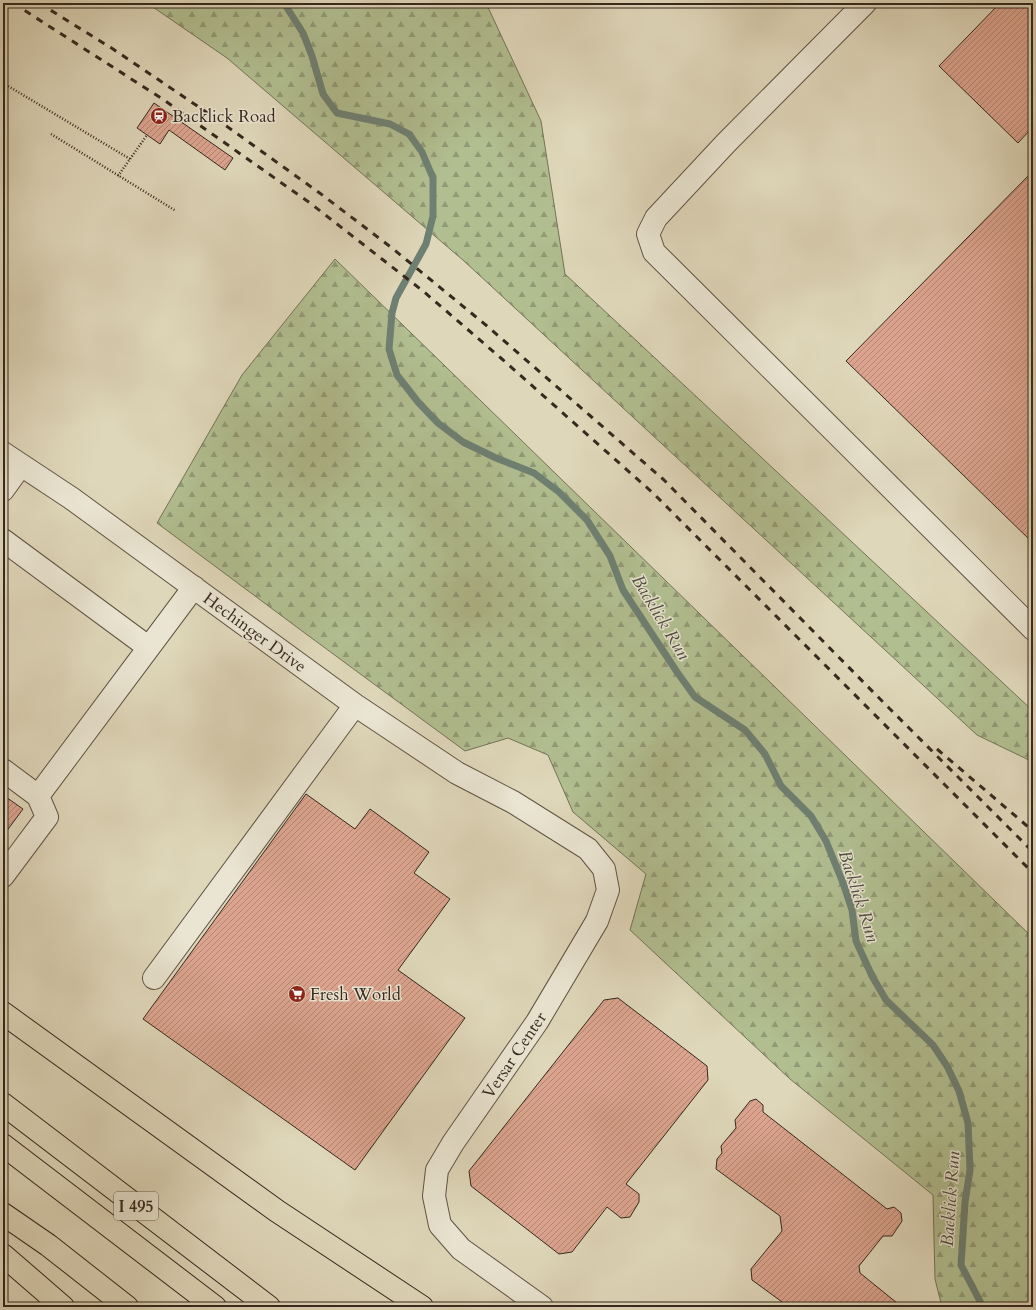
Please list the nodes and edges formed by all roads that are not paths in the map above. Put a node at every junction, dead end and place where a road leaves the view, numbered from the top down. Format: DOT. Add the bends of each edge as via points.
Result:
graph roads {
  1 [pos="865,3"];
  2 [pos="3,453"];
  3 [pos="21,465"];
  4 [pos="3,490"];
  5 [pos="3,540"];
  6 [pos="194,587"];
  7 [pos="1033,629"];
  8 [pos="148,647"];
  9 [pos="355,705"];
  10 [pos="3,770"];
  11 [pos="38,796"];
  12 [pos="513,802"];
  13 [pos="3,876"];
  14 [pos="154,978"];
  15 [pos="3,1013"];
  16 [pos="3,1104"];
  17 [pos="3,1145"];
  18 [pos="277,1211"];
  19 [pos="3,1214"];
  20 [pos="3,1255"];
  21 [pos="63,1307"];
  22 [pos="127,1307"];
  23 [pos="215,1307"];
  24 [pos="269,1307"];
  25 [pos="394,1307"];
  26 [pos="422,1307"];
  27 [pos="542,1307"];
  1 -- 7 [label="street" via="721,148 656,218 648,234 654,252"];
  2 -- 3 [label="street, Hechinger Drive"];
  3 -- 4 [label="street"];
  3 -- 6 [label="street, Hechinger Drive"];
  5 -- 8 [label="street"];
  6 -- 8 [label="street"];
  6 -- 9 [label="street, Hechinger Drive"];
  8 -- 11 [label="street"];
  9 -- 12 [label="street, Hechinger Drive" via="457,773"];
  9 -- 14 [label="street"];
  10 -- 11 [label="street"];
  11 -- 13 [label="street" via="47,817"];
  12 -- 27 [label="street, Versar Center" via="588,849 604,869 608,890 597,921 537,1022 437,1170 434,1196 440,1225 461,1249"];
  15 -- 18 [label="highway"];
  16 -- 24 [label="highway, I 495"];
  17 -- 23 [label="highway"];
  18 -- 25 [label="highway"];
  18 -- 26 [label="highway"];
  19 -- 22 [label="highway" via="48,1245"];
  20 -- 21 [label="highway"];
}
